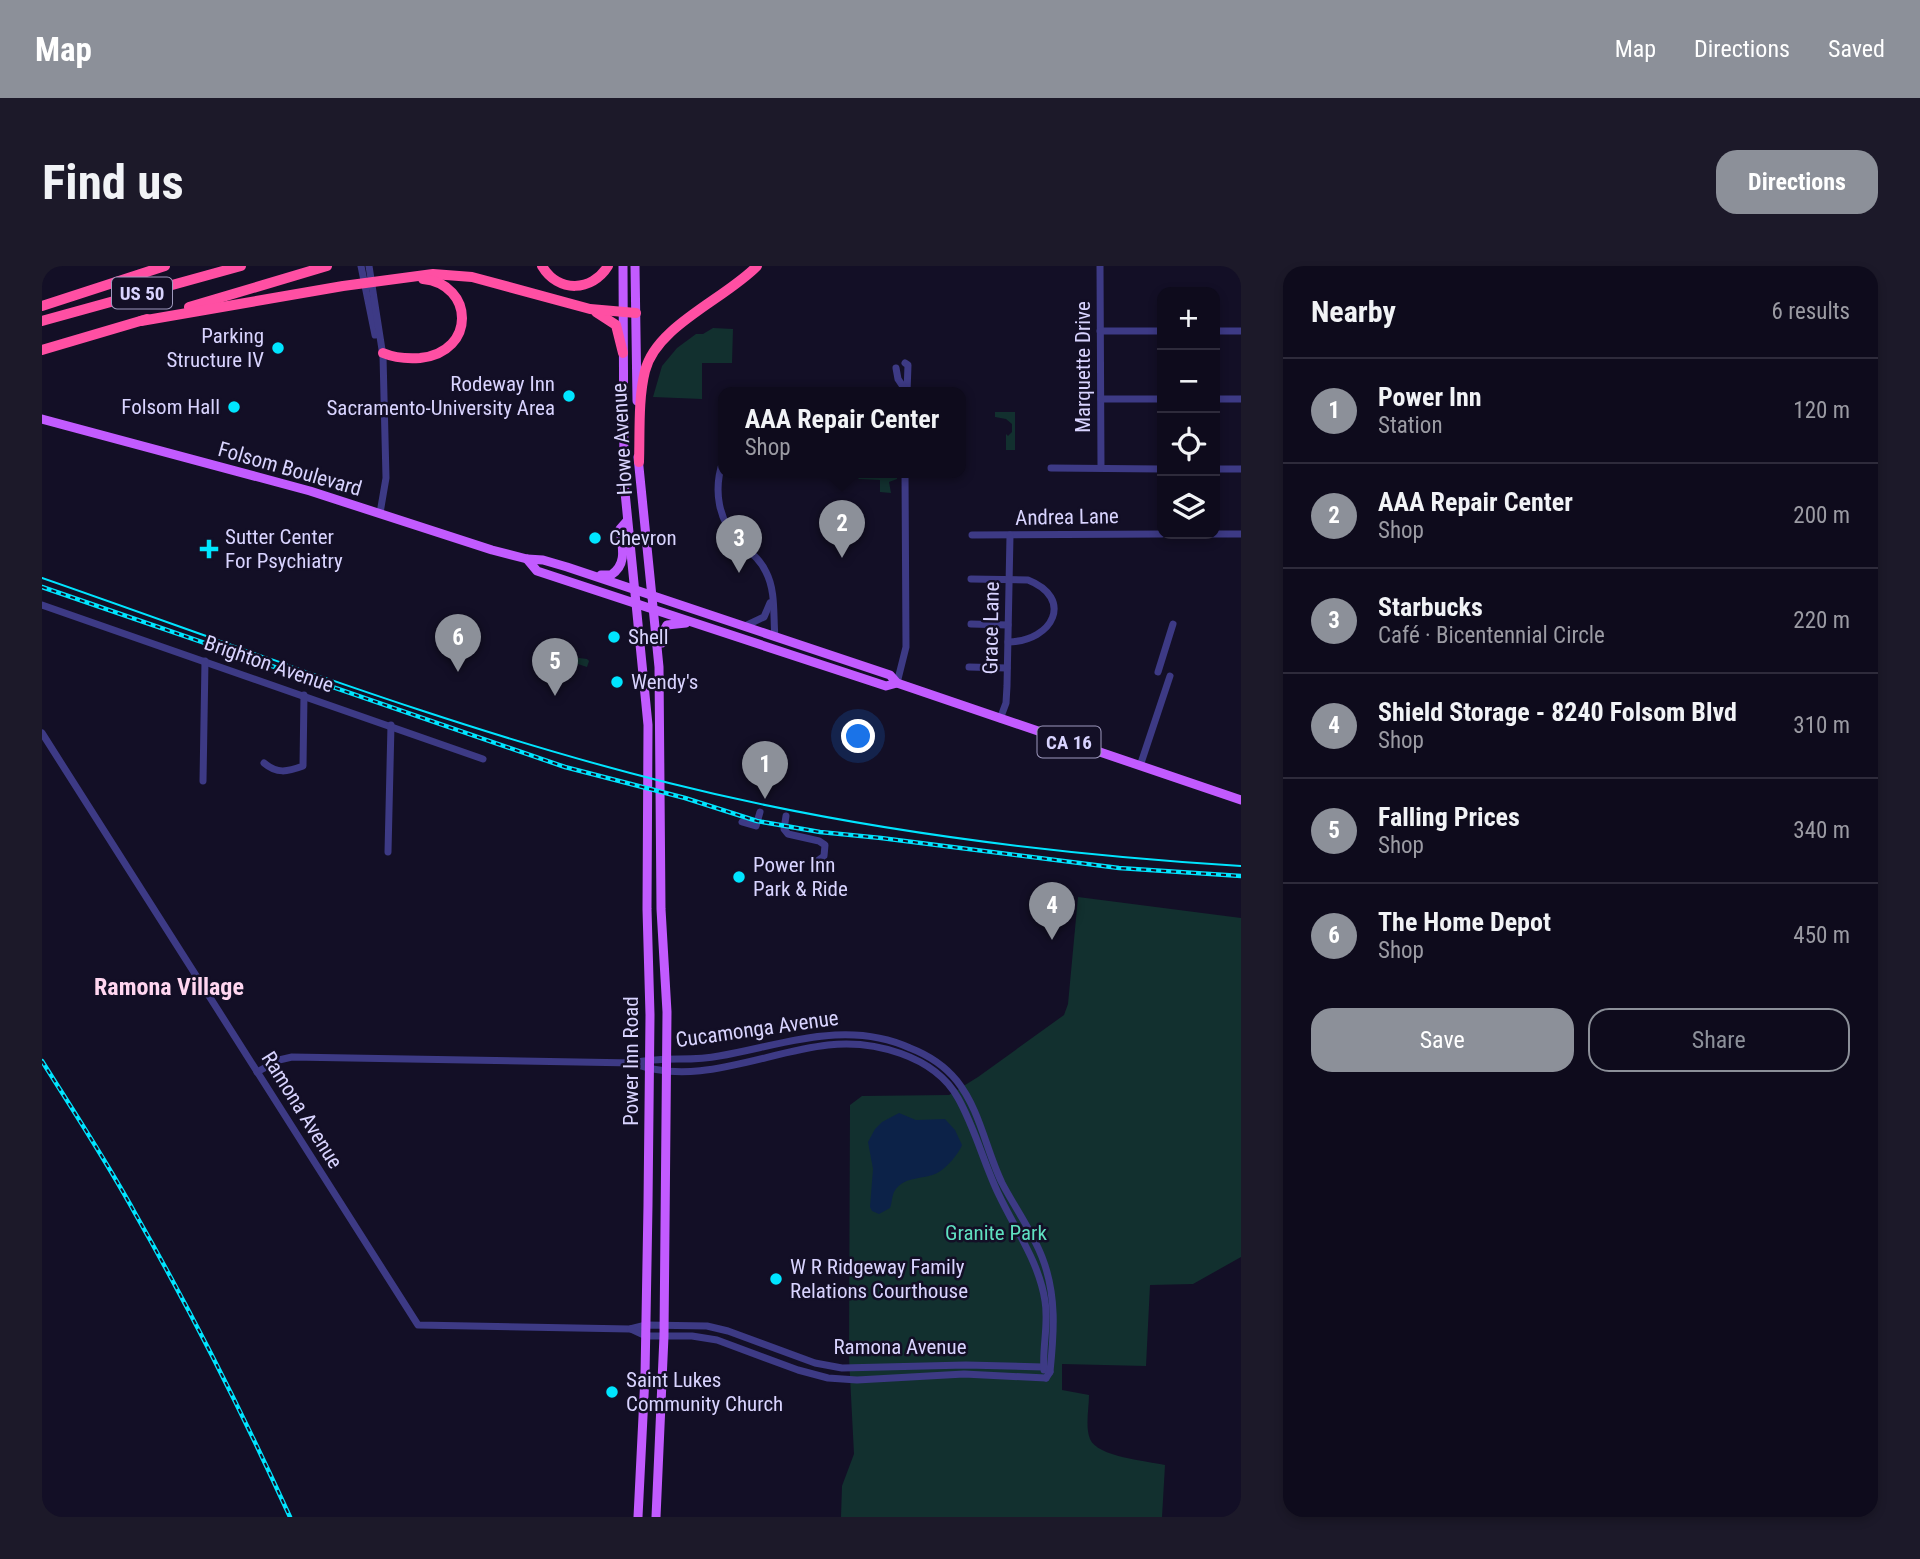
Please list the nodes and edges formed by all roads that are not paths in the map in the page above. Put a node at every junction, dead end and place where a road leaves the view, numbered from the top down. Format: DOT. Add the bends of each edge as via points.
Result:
graph roads {
  1 [pos="165,266"];
  2 [pos="241,266"];
  3 [pos="327,266"];
  4 [pos="361,266"];
  5 [pos="369,266"];
  6 [pos="542,266"];
  7 [pos="608,266"];
  8 [pos="623,266"];
  9 [pos="635,266"];
  10 [pos="757,266"];
  11 [pos="1100,266"];
  12 [pos="398,278"];
  13 [pos="42,306"];
  14 [pos="590,309"];
  15 [pos="623,312"];
  16 [pos="636,313"];
  17 [pos="42,321"];
  18 [pos="141,321"];
  19 [pos="1100,331"];
  20 [pos="1157,331"];
  21 [pos="1220,331"];
  22 [pos="1241,331"];
  23 [pos="42,351"];
  24 [pos="383,353"];
  25 [pos="622,353"];
  26 [pos="905,363"];
  27 [pos="382,370"];
  28 [pos="907,372"];
  29 [pos="904,387"];
  30 [pos="907,387"];
  31 [pos="1101,399"];
  32 [pos="1157,399"];
  33 [pos="1220,399"];
  34 [pos="1241,399"];
  35 [pos="42,419"];
  36 [pos="639,462"];
  37 [pos="1051,468"];
  38 [pos="1101,468"];
  39 [pos="1157,469"];
  40 [pos="1220,469"];
  41 [pos="1241,469"];
  42 [pos="719,478"];
  43 [pos="905,478"];
  44 [pos="380,513"];
  45 [pos="627,521"];
  46 [pos="1157,534"];
  47 [pos="1220,534"];
  48 [pos="1241,534"];
  49 [pos="972,535"];
  50 [pos="1010,536"];
  51 [pos="527,559"];
  52 [pos="589,575"];
  53 [pos="971,579"];
  54 [pos="1009,580"];
  55 [pos="635,589"];
  56 [pos="652,595"];
  57 [pos="772,596"];
  58 [pos="636,604"];
  59 [pos="42,605"];
  60 [pos="653,610"];
  61 [pos="694,623"];
  62 [pos="971,624"];
  63 [pos="1173,624"];
  64 [pos="1008,625"];
  65 [pos="743,626"];
  66 [pos="775,637"];
  67 [pos="1008,642"];
  68 [pos="205,661"];
  69 [pos="659,667"];
  70 [pos="969,667"];
  71 [pos="1007,668"];
  72 [pos="1158,672"];
  73 [pos="1170,676"];
  74 [pos="897,683"];
  75 [pos="304,695"];
  76 [pos="1000,719"];
  77 [pos="391,725"];
  78 [pos="42,733"];
  79 [pos="483,759"];
  80 [pos="264,763"];
  81 [pos="1140,766"];
  82 [pos="203,781"];
  83 [pos="1241,800"];
  84 [pos="760,812"];
  85 [pos="786,816"];
  86 [pos="742,822"];
  87 [pos="388,852"];
  88 [pos="816,862"];
  89 [pos="650,1064"];
  90 [pos="667,1064"];
  91 [pos="257,1072"];
  92 [pos="664,1324"];
  93 [pos="646,1325"];
  94 [pos="630,1329"];
  95 [pos="646,1336"];
  96 [pos="664,1336"];
  97 [pos="1046,1372"];
  98 [pos="638,1517"];
  99 [pos="656,1517"];
  1 -- 13 [label="highway"];
  2 -- 17 [label="highway, US 50"];
  3 -- 18 [label="highway, US 50"];
  4 -- 27 [label="street"];
  5 -- 24 [label="street"];
  6 -- 7 [label="highway" via="556,282 580,286 596,281"];
  8 -- 15 [label="main road, Howe Avenue"];
  9 -- 16 [label="main road, Howe Avenue"];
  10 -- 36 [label="highway" via="671,331 651,354 644,378"];
  11 -- 19 [label="street, Marquette Drive"];
  12 -- 14 [label="highway" via="472,277"];
  12 -- 18 [label="highway"];
  12 -- 24 [label="highway" via="435,280 450,290 458,301 462,329 445,351 431,356 393,358"];
  14 -- 15 [label="highway"];
  14 -- 25 [label="highway" via="616,325"];
  15 -- 16 [label="highway"];
  15 -- 25 [label="main road, Howe Avenue"];
  16 -- 36 [label="main road, Howe Avenue"];
  18 -- 23 [label="highway, US 50"];
  19 -- 20 [label="street"];
  19 -- 31 [label="street, Marquette Drive"];
  21 -- 22 [label="street"];
  24 -- 27 [label="street"];
  25 -- 45 [label="main road, Howe Avenue"];
  26 -- 28 [label="street"];
  27 -- 44 [label="street" via="386,478"];
  28 -- 29 [label="street" via="897,371"];
  28 -- 30 [label="street"];
  31 -- 32 [label="street"];
  31 -- 38 [label="street, Marquette Drive"];
  33 -- 34 [label="street"];
  35 -- 44 [label="main road, Folsom Boulevard"];
  36 -- 56 [label="main road, Howe Avenue"];
  37 -- 38 [label="street"];
  38 -- 39 [label="street"];
  40 -- 41 [label="street"];
  42 -- 57 [label="street" via="722,515 734,537 763,566"];
  43 -- 74 [label="street" via="906,652"];
  44 -- 51 [label="main road, Folsom Boulevard"];
  45 -- 52 [label="main road" via="620,529 621,566 611,575"];
  45 -- 55 [label="main road, Howe Avenue"];
  46 -- 50 [label="street, Andrea Lane"];
  47 -- 48 [label="street"];
  49 -- 50 [label="street, Andrea Lane"];
  50 -- 54 [label="street, Grace Lane"];
  51 -- 52 [label="main road, Folsom Boulevard"];
  51 -- 58 [label="main road, Folsom Boulevard" via="537,571"];
  52 -- 55 [label="main road, Folsom Boulevard"];
  53 -- 54 [label="street"];
  54 -- 64 [label="street, Grace Lane"];
  54 -- 67 [label="street" via="1037,583 1050,596 1053,613 1042,633"];
  55 -- 56 [label="main road, Folsom Boulevard"];
  55 -- 58 [label="main road, Howe Avenue"];
  56 -- 60 [label="main road, Howe Avenue"];
  56 -- 65 [label="main road, Folsom Boulevard / CA 16"];
  57 -- 65 [label="street" via="764,617"];
  57 -- 66 [label="street"];
  58 -- 60 [label="main road, Folsom Boulevard / CA 16"];
  58 -- 89 [label="main road, Power Inn Road" via="648,725"];
  59 -- 68 [label="street, Brighton Avenue"];
  60 -- 61 [label="main road, Folsom Boulevard / CA 16"];
  60 -- 69 [label="main road, Power Inn Road"];
  61 -- 69 [label="main road" via="665,627"];
  61 -- 74 [label="main road, Folsom Boulevard / CA 16" via="886,686"];
  62 -- 64 [label="street"];
  63 -- 72 [label="street"];
  64 -- 67 [label="street, Grace Lane"];
  65 -- 66 [label="main road, Folsom Boulevard / CA 16"];
  66 -- 74 [label="main road, Folsom Boulevard / CA 16" via="890,675"];
  67 -- 71 [label="street, Grace Lane"];
  68 -- 75 [label="street, Brighton Avenue"];
  68 -- 82 [label="street"];
  69 -- 90 [label="main road, Power Inn Road" via="660,895"];
  70 -- 71 [label="street"];
  71 -- 76 [label="street, Grace Lane" via="1006,703"];
  73 -- 81 [label="street"];
  74 -- 76 [label="main road, Folsom Boulevard / CA 16"];
  75 -- 77 [label="street, Brighton Avenue"];
  75 -- 80 [label="street" via="303,766 273,771"];
  76 -- 81 [label="main road, Folsom Boulevard / CA 16"];
  77 -- 79 [label="street, Brighton Avenue"];
  77 -- 87 [label="street"];
  78 -- 91 [label="street, Ramona Avenue"];
  81 -- 83 [label="main road, Folsom Boulevard / CA 16"];
  84 -- 86 [label="street" via="756,825"];
  85 -- 88 [label="street" via="784,830 788,834 825,845 824,856"];
  89 -- 90 [label="street, Cucamonga Avenue"];
  89 -- 91 [label="street, Cucamonga Avenue" via="292,1058"];
  89 -- 93 [label="main road, Power Inn Road"];
  90 -- 92 [label="main road, Power Inn Road"];
  90 -- 97 [label="street, Cucamonga Avenue" via="720,1068 839,1045 891,1051 935,1072 958,1098 988,1171 1040,1274 1046,1305"];
  91 -- 94 [label="street, Ramona Avenue" via="418,1325"];
  92 -- 93 [label="street, Ramona Avenue"];
  92 -- 96 [label="main road, Power Inn Road"];
  92 -- 97 [label="street, Ramona Avenue" via="728,1331 802,1359 842,1368 966,1365"];
  93 -- 94 [label="street, Ramona Avenue"];
  93 -- 95 [label="main road, Power Inn Road"];
  94 -- 95 [label="street, Ramona Avenue"];
  95 -- 96 [label="street, Ramona Avenue"];
  95 -- 98 [label="main road, Power Inn Road"];
  96 -- 97 [label="street, Ramona Avenue" via="717,1340 828,1378"];
  96 -- 99 [label="main road, Power Inn Road"];
}
